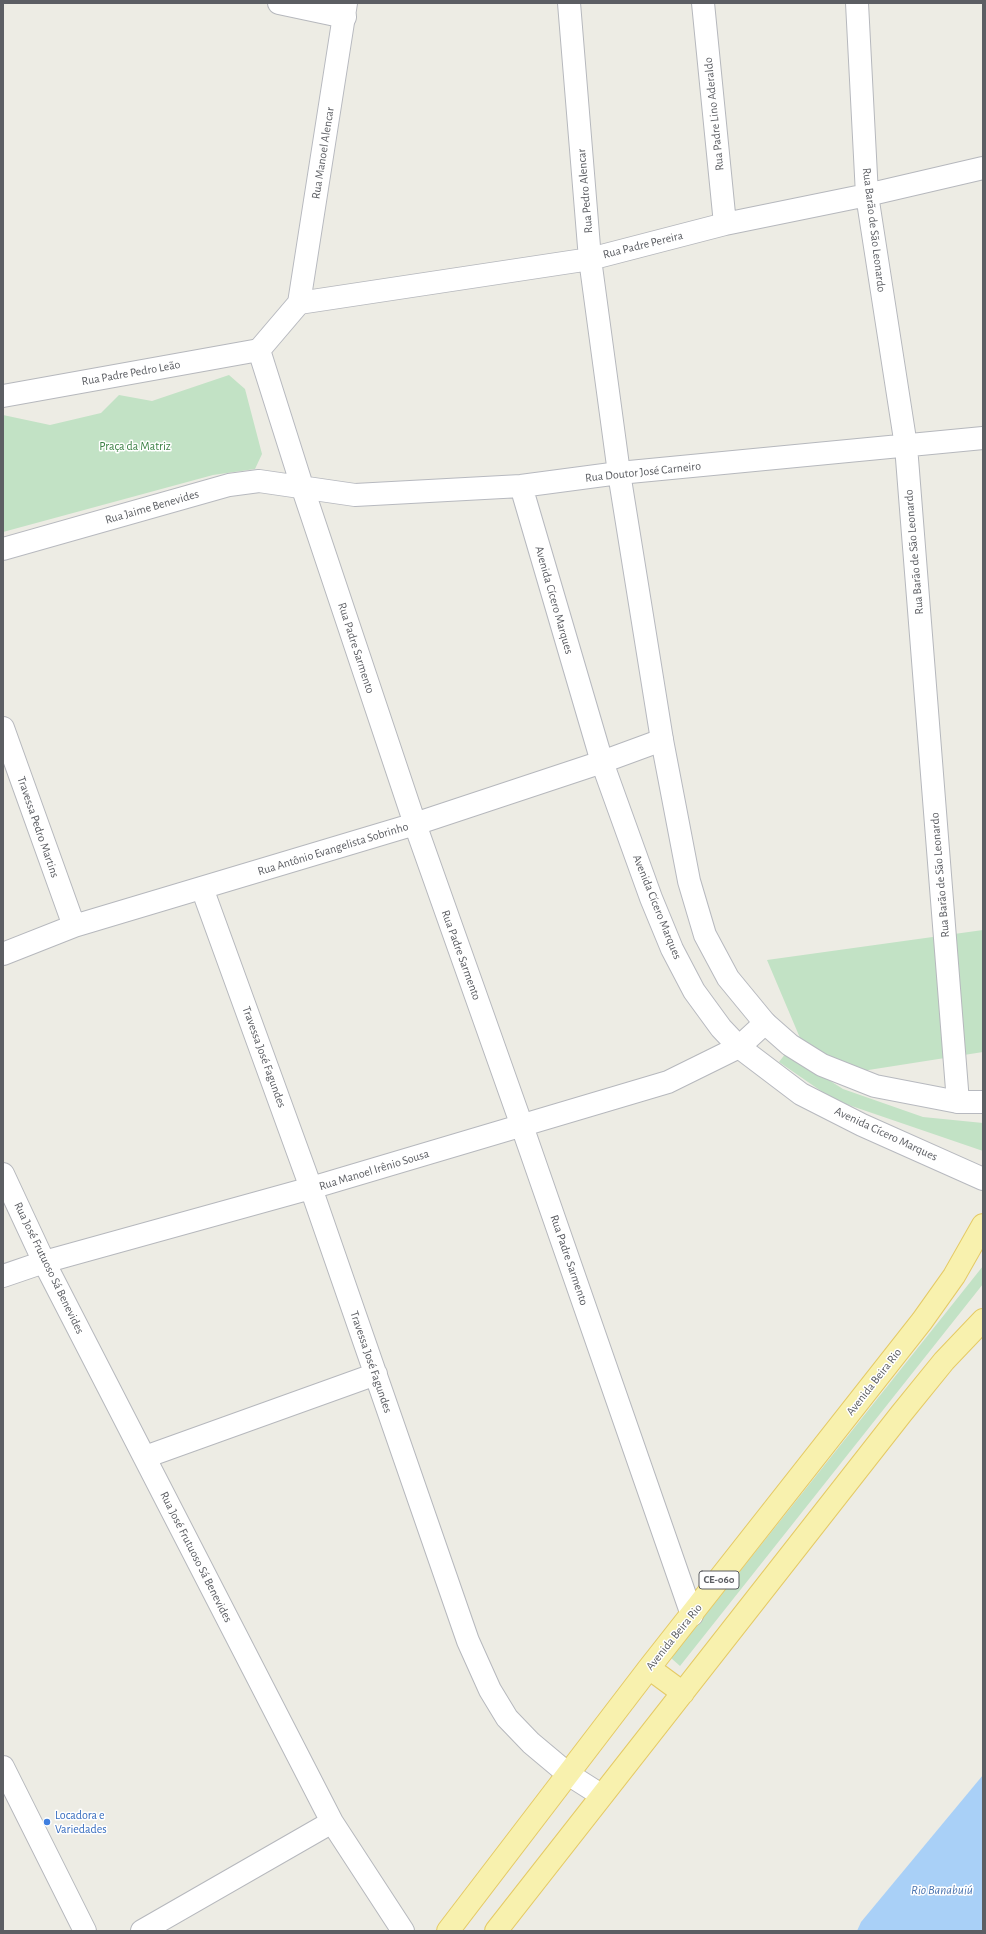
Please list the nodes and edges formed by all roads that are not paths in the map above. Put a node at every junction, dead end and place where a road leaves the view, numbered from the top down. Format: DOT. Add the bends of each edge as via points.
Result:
graph roads {
  1 [pos="279,3"];
  2 [pos="569,3"];
  3 [pos="703,3"];
  4 [pos="857,3"];
  5 [pos="345,10"];
  6 [pos="983,168"];
  7 [pos="867,195"];
  8 [pos="725,224"];
  9 [pos="590,259"];
  10 [pos="299,303"];
  11 [pos="259,350"];
  12 [pos="3,396"];
  13 [pos="983,438"];
  14 [pos="906,446"];
  15 [pos="619,473"];
  16 [pos="302,486"];
  17 [pos="521,486"];
  18 [pos="3,549"];
  19 [pos="3,728"];
  20 [pos="662,740"];
  21 [pos="602,762"];
  22 [pos="10,768"];
  23 [pos="415,824"];
  24 [pos="202,888"];
  25 [pos="74,926"];
  26 [pos="3,954"];
  27 [pos="765,1023"];
  28 [pos="739,1047"];
  29 [pos="958,1102"];
  30 [pos="983,1102"];
  31 [pos="522,1126"];
  32 [pos="3,1174"];
  33 [pos="983,1179"];
  34 [pos="311,1188"];
  35 [pos="983,1225"];
  36 [pos="44,1262"];
  37 [pos="3,1276"];
  38 [pos="983,1320"];
  39 [pos="376,1374"];
  40 [pos="145,1457"];
  41 [pos="692,1615"];
  42 [pos="649,1668"];
  43 [pos="683,1693"];
  44 [pos="3,1767"];
  45 [pos="568,1774"];
  46 [pos="601,1795"];
  47 [pos="332,1822"];
  48 [pos="85,1931"];
  49 [pos="142,1931"];
  50 [pos="403,1931"];
  51 [pos="448,1931"];
  52 [pos="496,1931"];
  1 -- 5 [label="street"];
  2 -- 9 [label="street, Rua Pedro Alencar"];
  3 -- 8 [label="street, Rua Padre Lino Aderaldo"];
  4 -- 7 [label="street, Rua Barão de São Leonardo"];
  5 -- 10 [label="street, Rua Manoel Alencar"];
  6 -- 7 [label="street, Rua Padre Pereira"];
  7 -- 8 [label="street, Rua Padre Pereira"];
  7 -- 14 [label="street, Rua Barão de São Leonardo"];
  8 -- 9 [label="street, Rua Padre Pereira"];
  9 -- 10 [label="street, Rua Padre Pereira"];
  9 -- 15 [label="street, Rua Pedro Alencar"];
  10 -- 11 [label="street"];
  11 -- 12 [label="street, Rua Padre Pedro Leão"];
  11 -- 16 [label="street, Rua Padre Sarmento"];
  13 -- 14 [label="street, Rua Doutor José Carneiro"];
  14 -- 15 [label="street, Rua Doutor José Carneiro"];
  14 -- 29 [label="street, Rua Barão de São Leonardo"];
  15 -- 17 [label="street, Rua Doutor José Carneiro"];
  15 -- 20 [label="street"];
  16 -- 17 [label="street, Rua Doutor José Carneiro" via="324,492 355,495"];
  16 -- 18 [label="street, Rua Jaime Benevides" via="259,481 229,485"];
  16 -- 23 [label="street, Rua Padre Sarmento"];
  17 -- 21 [label="street, Avenida Cícero Marques"];
  19 -- 22 [label="street, Travessa Pedro Martins"];
  20 -- 21 [label="street, Rua Antônio Evangelista Sobrinho"];
  20 -- 27 [label="street" via="689,881 705,935 728,978"];
  21 -- 23 [label="street, Rua Antônio Evangelista Sobrinho"];
  21 -- 28 [label="street, Avenida Cícero Marques" via="672,949 694,990 721,1028"];
  22 -- 25 [label="street, Travessa Pedro Martins"];
  23 -- 24 [label="street, Rua Antônio Evangelista Sobrinho"];
  23 -- 31 [label="street, Rua Padre Sarmento"];
  24 -- 25 [label="street, Rua Antônio Evangelista Sobrinho"];
  24 -- 34 [label="street, Travessa José Fagundes"];
  25 -- 26 [label="street, Rua Antônio Evangelista Sobrinho"];
  27 -- 28 [label="street, Rua Manoel Irênio Sousa"];
  27 -- 29 [label="street" via="790,1045 822,1065 875,1086"];
  28 -- 31 [label="street, Rua Manoel Irênio Sousa" via="668,1082"];
  28 -- 33 [label="street, Avenida Cícero Marques" via="802,1094 862,1125"];
  29 -- 30 [label="street"];
  31 -- 34 [label="street, Rua Manoel Irênio Sousa"];
  31 -- 41 [label="street, Rua Padre Sarmento"];
  32 -- 36 [label="street, Rua José Frutuoso Sá Benevides"];
  34 -- 36 [label="street, Rua Manoel Irênio Sousa"];
  34 -- 39 [label="street, Travessa José Fagundes"];
  35 -- 41 [label="main road, Avenida Beira Rio / CE-060" via="954,1276 922,1321"];
  36 -- 37 [label="street, Rua Manoel Irênio Sousa"];
  36 -- 40 [label="street, Rua José Frutuoso Sá Benevides"];
  38 -- 43 [label="main road" via="944,1361 901,1414"];
  39 -- 40 [label="street"];
  39 -- 45 [label="street, Travessa José Fagundes" via="468,1641 490,1690 507,1718 531,1743"];
  40 -- 47 [label="street, Rua José Frutuoso Sá Benevides"];
  41 -- 42 [label="main road, Avenida Beira Rio / CE-060"];
  42 -- 43 [label="main road"];
  42 -- 45 [label="main road, Avenida Beira Rio / CE-060"];
  43 -- 46 [label="main road"];
  44 -- 48 [label="street"];
  45 -- 46 [label="street, Travessa José Fagundes"];
  45 -- 51 [label="main road, Avenida Beira Rio / CE-060"];
  46 -- 52 [label="main road"];
  47 -- 49 [label="street"];
  47 -- 50 [label="street, Rua José Frutuoso Sá Benevides"];
}
